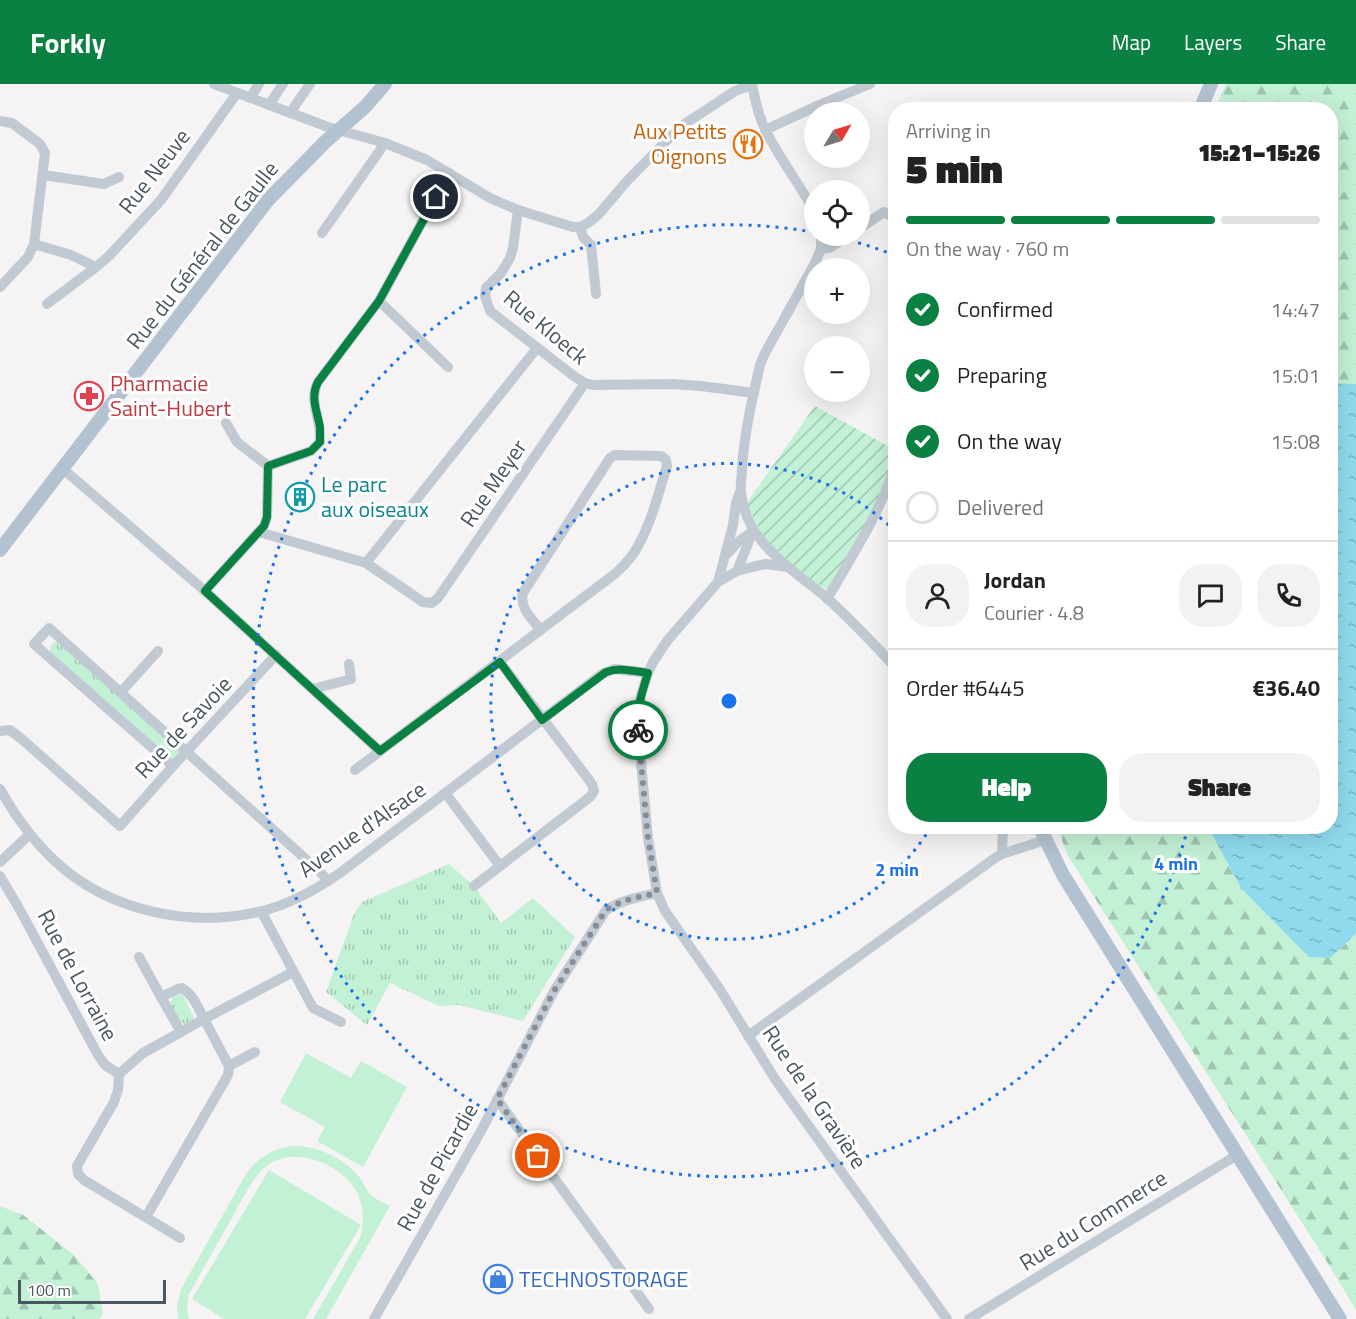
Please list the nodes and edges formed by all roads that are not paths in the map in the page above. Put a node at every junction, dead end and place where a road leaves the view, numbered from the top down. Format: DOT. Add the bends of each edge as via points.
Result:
graph roads {
  1 [pos="214,84"];
  2 [pos="259,84"];
  3 [pos="283,84"];
  4 [pos="310,84"];
  5 [pos="385,84"];
  6 [pos="870,84"];
  7 [pos="1211,84"];
  8 [pos="752,85"];
  9 [pos="237,93"];
  10 [pos="250,98"];
  11 [pos="1203,102"];
  12 [pos="269,105"];
  13 [pos="291,113"];
  14 [pos="0,121"];
  15 [pos="339,130"];
  16 [pos="765,130"];
  17 [pos="386,142"];
  18 [pos="449,173"];
  19 [pos="43,175"];
  20 [pos="119,177"];
  21 [pos="804,192"];
  22 [pos="518,210"];
  23 [pos="888,214"];
  24 [pos="870,221"];
  25 [pos="580,226"];
  26 [pos="322,233"];
  27 [pos="34,244"];
  28 [pos="820,246"];
  29 [pos="833,246"];
  30 [pos="820,249"];
  31 [pos="96,267"];
  32 [pos="0,287"];
  33 [pos="596,294"];
  34 [pos="379,301"];
  35 [pos="47,304"];
  36 [pos="537,348"];
  37 [pos="448,367"];
  38 [pos="585,383"];
  39 [pos="754,393"];
  40 [pos="226,423"];
  41 [pos="268,466"];
  42 [pos="63,469"];
  43 [pos="888,486"];
  44 [pos="741,492"];
  45 [pos="753,531"];
  46 [pos="259,532"];
  47 [pos="0,550"];
  48 [pos="725,556"];
  49 [pos="366,562"];
  50 [pos="788,567"];
  51 [pos="737,571"];
  52 [pos="718,582"];
  53 [pos="205,591"];
  54 [pos="827,599"];
  55 [pos="541,630"];
  56 [pos="158,651"];
  57 [pos="276,655"];
  58 [pos="888,659"];
  59 [pos="500,662"];
  60 [pos="349,664"];
  61 [pos="648,673"];
  62 [pos="313,689"];
  63 [pos="121,692"];
  64 [pos="542,720"];
  65 [pos="0,731"];
  66 [pos="380,751"];
  67 [pos="186,752"];
  68 [pos="173,766"];
  69 [pos="355,770"];
  70 [pos="0,789"];
  71 [pos="446,794"];
  72 [pos="29,834"];
  73 [pos="1003,834"];
  74 [pos="1042,834"];
  75 [pos="1045,840"];
  76 [pos="1002,854"];
  77 [pos="0,862"];
  78 [pos="500,866"];
  79 [pos="0,876"];
  80 [pos="328,881"];
  81 [pos="474,886"];
  82 [pos="657,893"];
  83 [pos="261,911"];
  84 [pos="139,957"];
  85 [pos="293,972"];
  86 [pos="161,997"];
  87 [pos="204,1019"];
  88 [pos="341,1022"];
  89 [pos="181,1032"];
  90 [pos="748,1036"];
  91 [pos="255,1052"];
  92 [pos="229,1066"];
  93 [pos="119,1074"];
  94 [pos="497,1099"];
  95 [pos="1237,1155"];
  96 [pos="146,1217"];
  97 [pos="180,1238"];
  98 [pos="649,1309"];
  99 [pos="374,1319"];
  100 [pos="947,1319"];
  101 [pos="969,1319"];
  102 [pos="1340,1319"];
  1 -- 9 [label="street"];
  2 -- 10 [label="street"];
  3 -- 12 [label="street"];
  4 -- 13 [label="street"];
  5 -- 15 [label="main road, Rue du Général de Gaulle"];
  6 -- 16 [label="street"];
  7 -- 11 [label="main road"];
  8 -- 16 [label="street"];
  8 -- 25 [label="street" via="735,91 680,127 598,215"];
  9 -- 10 [label="street"];
  9 -- 31 [label="street, Rue Neuve" via="161,200"];
  10 -- 12 [label="street"];
  12 -- 13 [label="street"];
  13 -- 15 [label="street"];
  14 -- 19 [label="street" via="12,123 40,144 45,153"];
  15 -- 17 [label="street"];
  15 -- 42 [label="main road, Rue du Général de Gaulle" via="262,208"];
  16 -- 21 [label="street"];
  17 -- 18 [label="street"];
  17 -- 26 [label="street"];
  18 -- 22 [label="street"];
  18 -- 34 [label="street"];
  19 -- 20 [label="street" via="104,184"];
  19 -- 27 [label="street"];
  22 -- 25 [label="street"];
  22 -- 36 [label="street, Rue Kloeck" via="510,258 484,296 490,311"];
  23 -- 24 [label="street" via="884,212"];
  25 -- 33 [label="street" via="591,245"];
  27 -- 31 [label="street"];
  27 -- 32 [label="street" via="28,257"];
  28 -- 30 [label="street"];
  29 -- 30 [label="street"];
  30 -- 39 [label="street" via="764,355"];
  31 -- 35 [label="street, Rue Neuve"];
  34 -- 37 [label="street"];
  34 -- 41 [label="street" via="314,389 320,442 311,451"];
  36 -- 38 [label="street, Rue Kloeck"];
  36 -- 49 [label="street"];
  38 -- 39 [label="street, Rue Kloeck" via="672,384"];
  38 -- 49 [label="street, Rue Meyer" via="432,603 423,602"];
  39 -- 44 [label="street" via="744,442"];
  40 -- 41 [label="street" via="237,442"];
  41 -- 46 [label="street" via="267,517"];
  42 -- 47 [label="main road, Rue du Général de Gaulle"];
  42 -- 53 [label="street"];
  43 -- 54 [label="street"];
  44 -- 45 [label="street"];
  44 -- 48 [label="street"];
  45 -- 48 [label="street"];
  45 -- 50 [label="street"];
  45 -- 51 [label="street"];
  46 -- 49 [label="street"];
  46 -- 53 [label="street"];
  48 -- 52 [label="street"];
  50 -- 51 [label="street" via="766,564"];
  50 -- 54 [label="street"];
  51 -- 52 [label="street"];
  52 -- 61 [label="street" via="667,641"];
  53 -- 57 [label="street"];
  54 -- 58 [label="street"];
  55 -- 55 [label="street" via="616,573 636,550 667,466 662,456 610,458 523,593 524,609"];
  55 -- 59 [label="street"];
  56 -- 63 [label="street"];
  57 -- 62 [label="street"];
  57 -- 67 [label="street, Rue de Savoie"];
  59 -- 64 [label="street"];
  59 -- 66 [label="street"];
  60 -- 62 [label="street" via="351,679"];
  61 -- 64 [label="street, Avenue d'Alsace" via="623,669 606,672"];
  61 -- 82 [label="street, Rue de la Gravière" via="637,719"];
  62 -- 66 [label="street"];
  63 -- 67 [label="street"];
  63 -- 68 [label="street" via="49,628 34,644"];
  64 -- 71 [label="street, Avenue d'Alsace"];
  64 -- 78 [label="street" via="594,790"];
  65 -- 68 [label="street, Rue de Savoie" via="10,730 24,741 120,826"];
  66 -- 69 [label="street"];
  67 -- 68 [label="street, Rue de Savoie"];
  67 -- 80 [label="street"];
  70 -- 72 [label="street, Avenue d'Alsace"];
  71 -- 78 [label="street"];
  71 -- 80 [label="street, Avenue d'Alsace"];
  72 -- 77 [label="street"];
  72 -- 83 [label="street, Avenue d'Alsace" via="73,876 120,901 156,912 204,918"];
  73 -- 76 [label="street"];
  74 -- 75 [label="main road"];
  75 -- 76 [label="street"];
  75 -- 95 [label="main road"];
  76 -- 90 [label="street"];
  78 -- 81 [label="street"];
  79 -- 93 [label="street, Rue de Lorraine" via="98,1055"];
  80 -- 83 [label="street, Avenue d'Alsace"];
  82 -- 90 [label="street, Rue de la Gravière"];
  82 -- 94 [label="street, Rue de Picardie" via="606,910 554,991"];
  83 -- 85 [label="street"];
  84 -- 86 [label="street"];
  85 -- 87 [label="street"];
  85 -- 88 [label="street" via="313,1008"];
  86 -- 87 [label="street" via="178,988 186,990"];
  86 -- 89 [label="street"];
  87 -- 89 [label="street"];
  87 -- 92 [label="street"];
  89 -- 93 [label="street" via="143,1053"];
  90 -- 100 [label="street, Rue de la Gravière"];
  91 -- 92 [label="street"];
  92 -- 96 [label="street" via="226,1080"];
  93 -- 96 [label="street" via="114,1102 76,1170 84,1180"];
  94 -- 98 [label="street"];
  94 -- 99 [label="street, Rue de Picardie"];
  95 -- 101 [label="street, Rue du Commerce"];
  95 -- 102 [label="main road"];
  96 -- 97 [label="street"];
}
